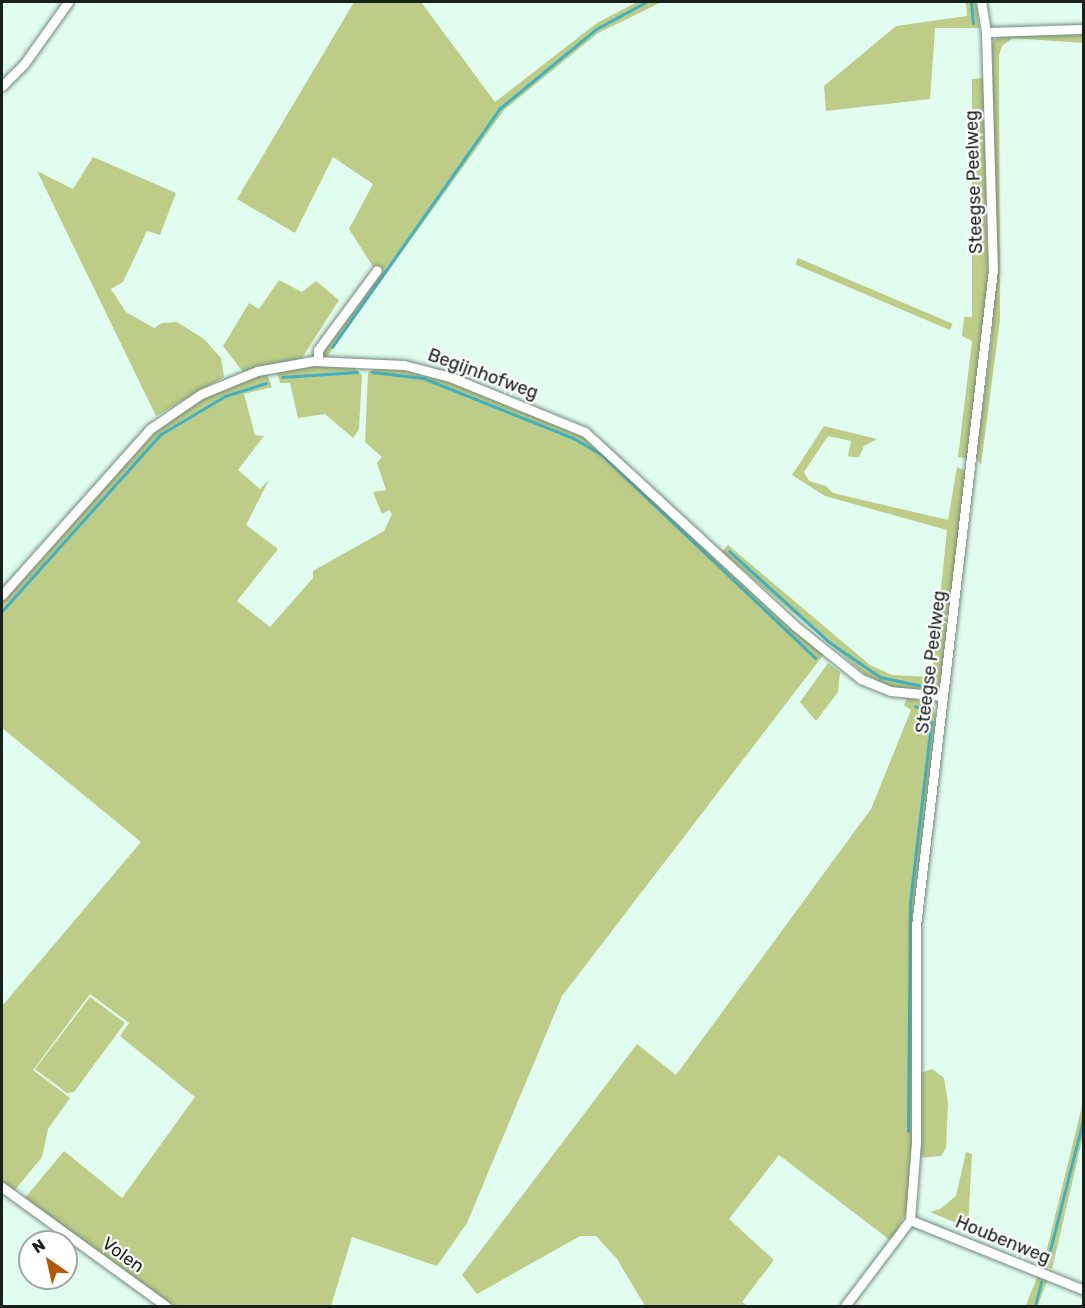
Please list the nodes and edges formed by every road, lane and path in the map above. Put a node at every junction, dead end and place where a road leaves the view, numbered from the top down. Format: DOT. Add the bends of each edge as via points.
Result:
graph roads {
  1 [pos="68,2"];
  2 [pos="981,2"];
  3 [pos="1083,29"];
  4 [pos="986,33"];
  5 [pos="2,86"];
  6 [pos="377,270"];
  7 [pos="318,361"];
  8 [pos="2,595"];
  9 [pos="943,696"];
  10 [pos="2,1187"];
  11 [pos="910,1220"];
  12 [pos="1083,1290"];
  13 [pos="166,1306"];
  14 [pos="845,1306"];
  1 -- 5 [label="street" via="24,64"];
  2 -- 4 [label="street, Steegse Peelweg"];
  3 -- 4 [label="street"];
  4 -- 9 [label="street, Steegse Peelweg" via="993,270"];
  6 -- 7 [label="street" via="318,350"];
  7 -- 8 [label="street, Begijnhofweg" via="257,371 201,394 150,429"];
  7 -- 9 [label="street, Begijnhofweg" via="404,364 450,377 585,432 794,625 861,679 890,691"];
  9 -- 11 [label="street, Steegse Peelweg" via="916,926 916,1142"];
  10 -- 13 [label="street, Volen"];
  11 -- 12 [label="street, Houbenweg"];
  11 -- 14 [label="street"];
}
